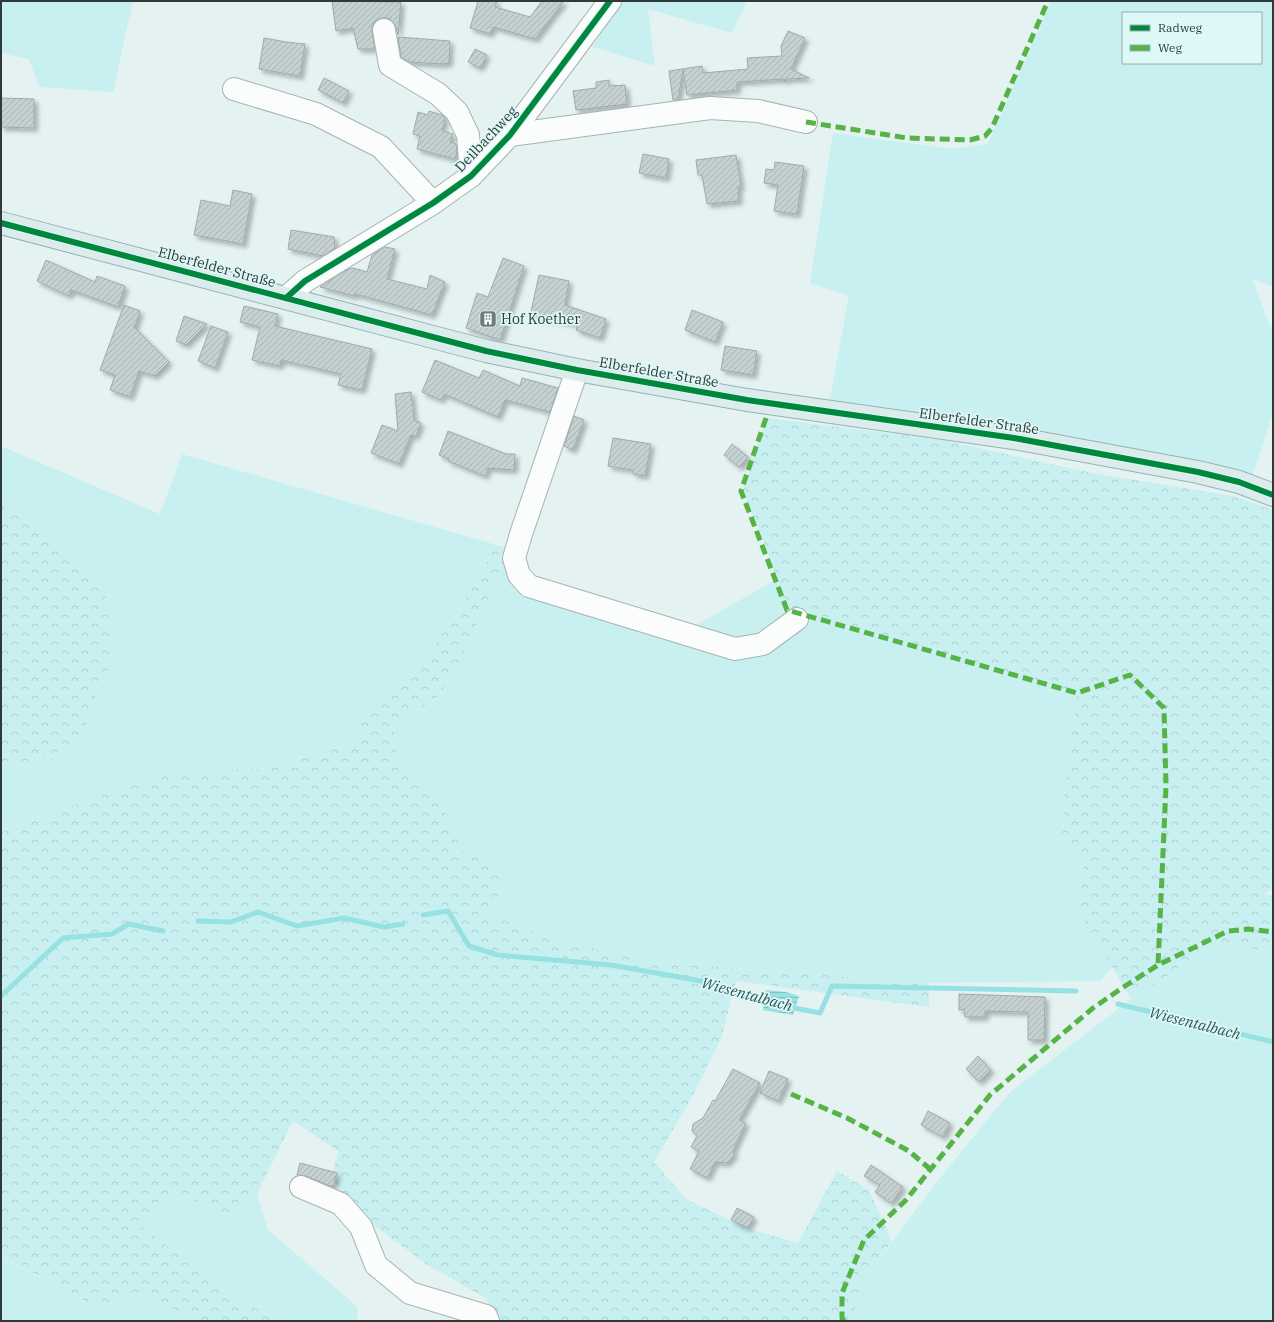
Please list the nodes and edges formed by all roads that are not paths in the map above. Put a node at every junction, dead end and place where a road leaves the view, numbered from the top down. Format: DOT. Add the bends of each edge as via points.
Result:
graph roads {
  1 [pos="610,1"];
  2 [pos="384,30"];
  3 [pos="234,90"];
  4 [pos="806,122"];
  5 [pos="510,134"];
  6 [pos="471,176"];
  7 [pos="432,203"];
  8 [pos="1,223"];
  9 [pos="286,298"];
  10 [pos="577,370"];
  11 [pos="1273,495"];
  12 [pos="797,619"];
  13 [pos="301,1186"];
  14 [pos="488,1321"];
  1 -- 5 [label="street, Deilbachweg"];
  2 -- 6 [label="street" via="390,65 438,94 457,112 468,135"];
  3 -- 7 [label="street" via="316,114 381,147"];
  4 -- 5 [label="street, Deilbachweg" via="758,111 710,108"];
  5 -- 6 [label="street, Deilbachweg"];
  6 -- 7 [label="street, Deilbachweg"];
  7 -- 9 [label="street, Deilbachweg" via="305,281"];
  8 -- 9 [label="main road, Elberfelder Straße"];
  9 -- 10 [label="main road, Elberfelder Straße" via="486,351"];
  10 -- 11 [label="main road, Elberfelder Straße" via="747,400 1014,438 1198,472 1239,482"];
  10 -- 12 [label="street" via="519,540 514,558 519,575 529,586 736,650 763,644"];
  13 -- 14 [label="street" via="341,1204 361,1227 376,1266 410,1293 486,1316"];
}
